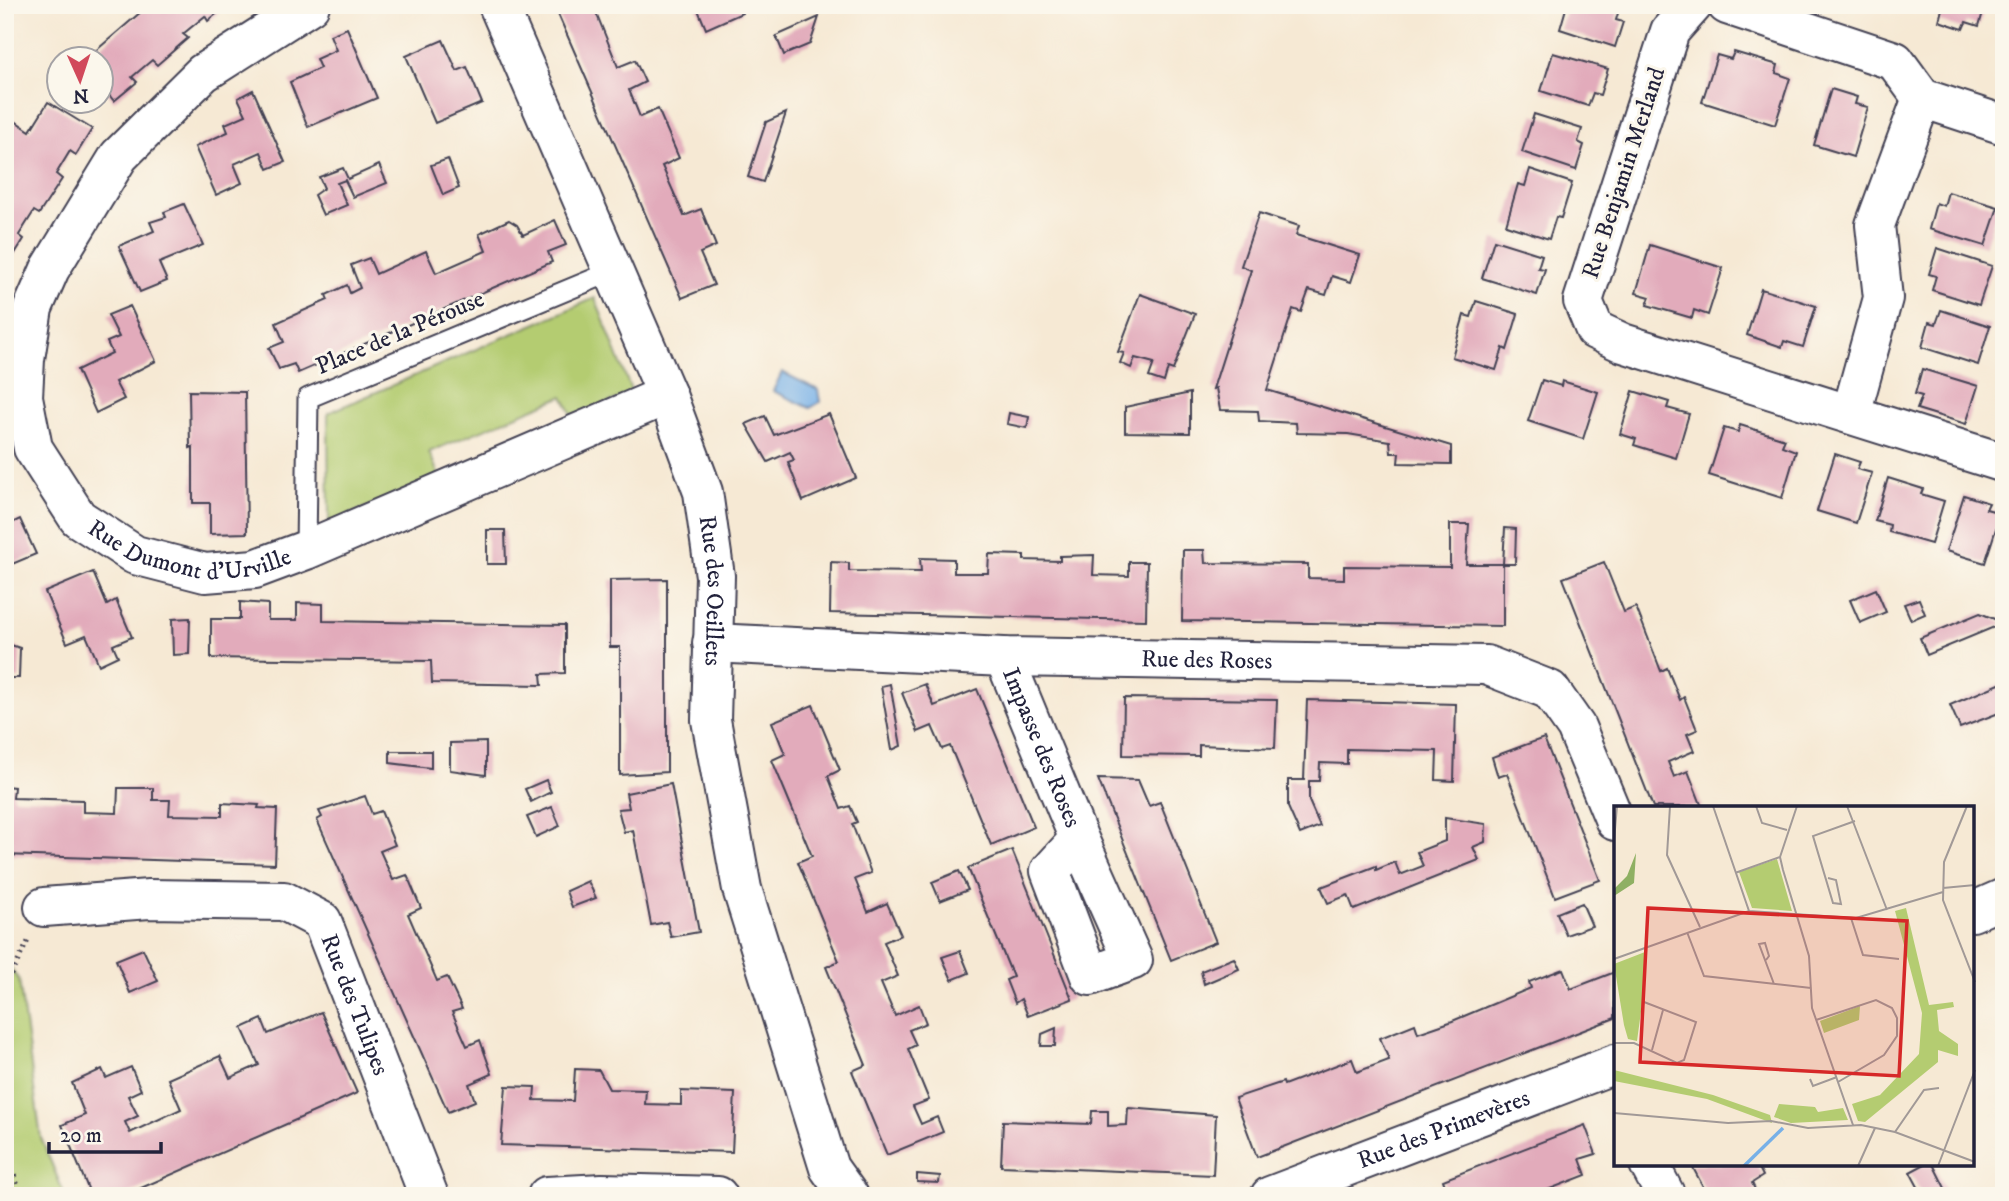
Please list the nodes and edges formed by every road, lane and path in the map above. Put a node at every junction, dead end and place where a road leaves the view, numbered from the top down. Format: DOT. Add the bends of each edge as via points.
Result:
graph roads {
  1 [pos="310,5"];
  2 [pos="498,5"];
  3 [pos="1693,5"];
  4 [pos="1727,5"];
  5 [pos="1922,98"];
  6 [pos="2004,125"];
  7 [pos="613,271"];
  8 [pos="667,395"];
  9 [pos="1852,414"];
  10 [pos="2004,463"];
  11 [pos="306,551"];
  12 [pos="712,643"];
  13 [pos="1004,657"];
  14 [pos="1614,819"];
  15 [pos="1079,839"];
  16 [pos="2004,898"];
  17 [pos="44,907"];
  18 [pos="1974,911"];
  19 [pos="5,987"];
  20 [pos="1610,1078"];
  21 [pos="5,1149"];
  22 [pos="1650,1166"];
  23 [pos="22,1196"];
  24 [pos="429,1196"];
  25 [pos="547,1196"];
  26 [pos="718,1196"];
  27 [pos="849,1196"];
  28 [pos="1270,1196"];
  29 [pos="1666,1196"];
  1 -- 11 [label="street, Rue Dumont d'Urville" via="203,73 119,156 50,269 33,308 23,397 33,448 78,517 135,555 205,573 255,569"];
  2 -- 7 [label="street, Rue des Oeillets"];
  3 -- 9 [label="street, Rue Benjamin Merland" via="1670,31 1583,301 1595,330 1623,343"];
  4 -- 5 [label="street" via="1895,61"];
  5 -- 6 [label="street"];
  5 -- 9 [label="street" via="1875,225 1883,298"];
  7 -- 8 [label="street, Rue des Oeillets"];
  7 -- 11 [label="lane, Place de la Pérouse" via="308,398"];
  8 -- 11 [label="street, Rue Dumont d'Urville"];
  8 -- 12 [label="street, Rue des Oeillets" via="703,492 715,576"];
  9 -- 10 [label="street, Rue Benjamin Merland"];
  12 -- 13 [label="street, Rue des Roses"];
  12 -- 27 [label="street, Rue des Oeillets" via="711,720 742,889 829,1168"];
  13 -- 14 [label="street, Rue des Roses" via="1486,665 1550,690 1576,727"];
  13 -- 15 [label="street, Impasse des Roses"];
  16 -- 18 [label="street"];
  17 -- 19 [label="path"];
  17 -- 24 [label="street, Rue des Tulipes" via="149,899 284,901 323,921"];
  20 -- 28 [label="street, Rue des Primevères"];
  21 -- 23 [label="path"];
  22 -- 29 [label="street"];
  25 -- 26 [label="street"];
}
